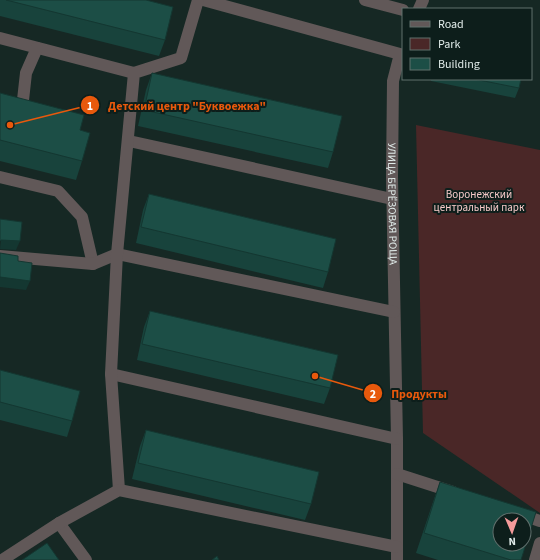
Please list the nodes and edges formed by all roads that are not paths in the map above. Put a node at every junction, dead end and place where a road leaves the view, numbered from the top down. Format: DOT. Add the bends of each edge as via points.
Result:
graph roads {
  1 [pos="198,0"];
  2 [pos="203,0"];
  3 [pos="365,0"];
  4 [pos="402,10"];
  5 [pos="0,38"];
  6 [pos="37,48"];
  7 [pos="402,50"];
  8 [pos="134,73"];
  9 [pos="23,100"];
  10 [pos="129,141"];
  11 [pos="0,177"];
  12 [pos="392,199"];
  13 [pos="117,254"];
  14 [pos="0,256"];
  15 [pos="94,264"];
  16 [pos="394,312"];
  17 [pos="111,374"];
  18 [pos="397,439"];
  19 [pos="397,474"];
  20 [pos="120,490"];
  21 [pos="465,496"];
  22 [pos="510,511"];
  23 [pos="540,521"];
  24 [pos="59,523"];
  25 [pos="540,543"];
  26 [pos="397,547"];
  27 [pos="2,560"];
  28 [pos="86,560"];
  29 [pos="397,560"];
  30 [pos="535,560"];
  1 -- 8 [label="street" via="181,58"];
  2 -- 7 [label="street, УЛИЦА БЕРЁЗОВАЯ РОЩА"];
  3 -- 4 [label="street"];
  5 -- 6 [label="street"];
  6 -- 8 [label="street"];
  6 -- 9 [label="street" via="26,73"];
  7 -- 12 [label="street, УЛИЦА БЕРЁЗОВАЯ РОЩА" via="393,81"];
  8 -- 10 [label="street"];
  10 -- 12 [label="street"];
  10 -- 13 [label="street"];
  11 -- 15 [label="street" via="58,191 82,217"];
  12 -- 16 [label="street, УЛИЦА БЕРЁЗОВАЯ РОЩА"];
  13 -- 15 [label="street"];
  13 -- 16 [label="street"];
  13 -- 17 [label="street"];
  14 -- 15 [label="street"];
  16 -- 18 [label="street, УЛИЦА БЕРЁЗОВАЯ РОЩА"];
  17 -- 18 [label="street"];
  17 -- 20 [label="street"];
  18 -- 19 [label="street, УЛИЦА БЕРЁЗОВАЯ РОЩА"];
  19 -- 21 [label="street"];
  19 -- 26 [label="street, УЛИЦА БЕРЁЗОВАЯ РОЩА"];
  20 -- 24 [label="street"];
  20 -- 26 [label="street"];
  22 -- 23 [label="street"];
  24 -- 27 [label="street"];
  24 -- 28 [label="street"];
  25 -- 30 [label="street"];
  26 -- 29 [label="street, УЛИЦА БЕРЁЗОВАЯ РОЩА"];
}
